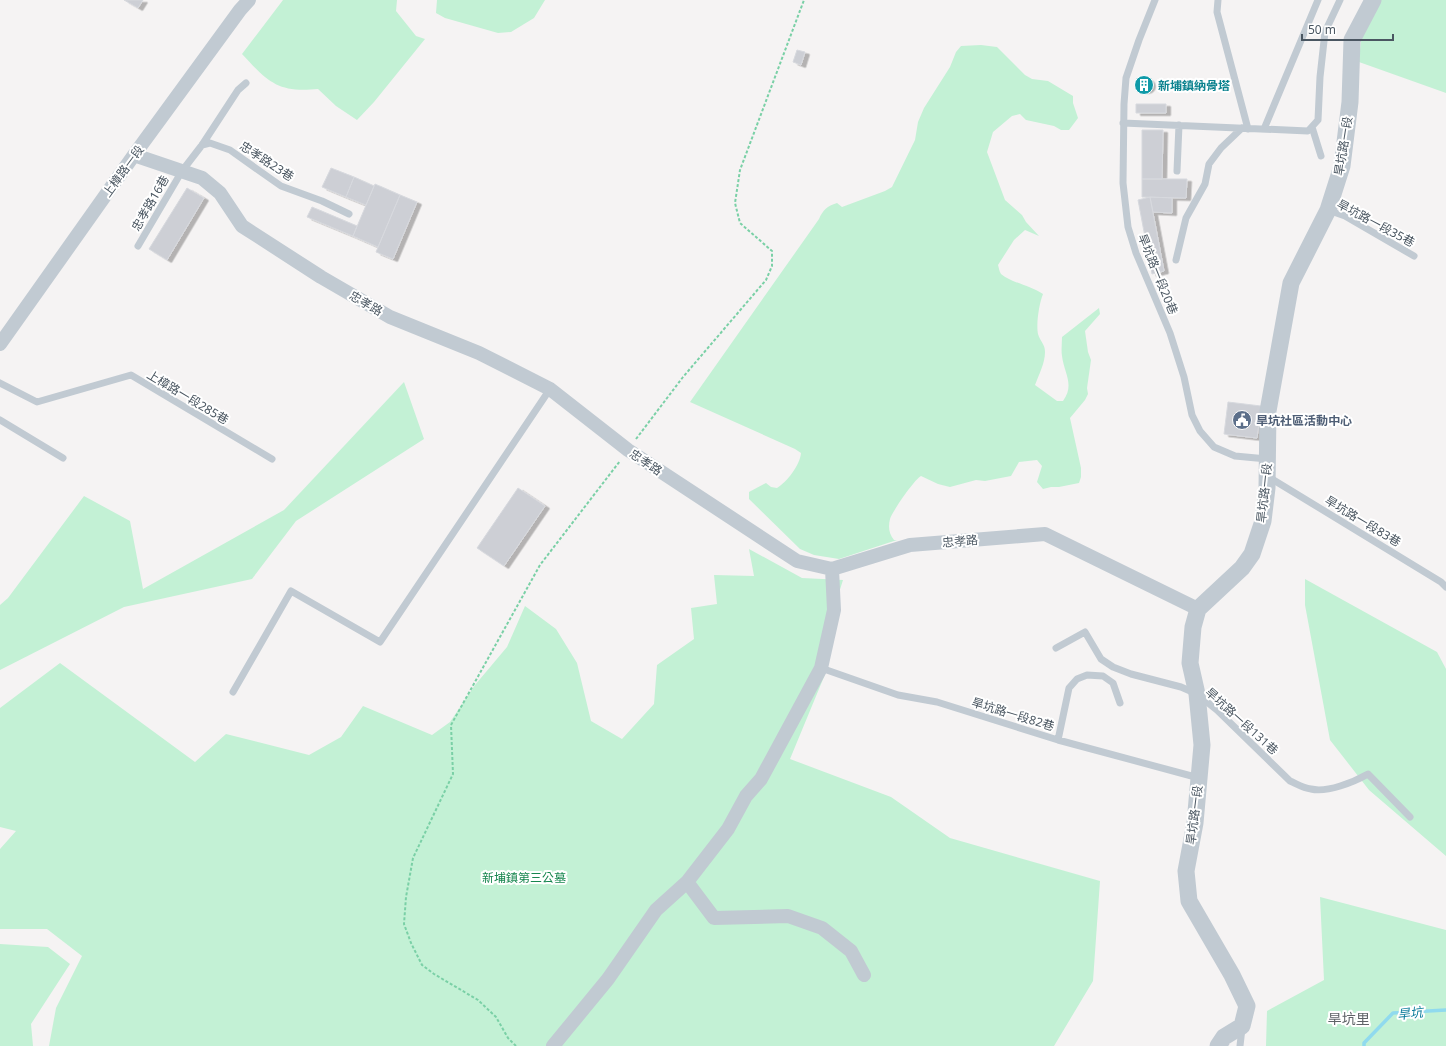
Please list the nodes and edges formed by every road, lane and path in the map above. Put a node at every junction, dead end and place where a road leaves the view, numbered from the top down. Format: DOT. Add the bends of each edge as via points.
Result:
graph roads {
  1 [pos="804,0"];
  2 [pos="1155,0"];
  3 [pos="1218,0"];
  4 [pos="1318,0"];
  5 [pos="1340,0"];
  6 [pos="1373,0"];
  7 [pos="245,3"];
  8 [pos="246,83"];
  9 [pos="1123,123"];
  10 [pos="1178,125"];
  11 [pos="1312,127"];
  12 [pos="1245,128"];
  13 [pos="1264,129"];
  14 [pos="202,145"];
  15 [pos="134,155"];
  16 [pos="1321,156"];
  17 [pos="182,171"];
  18 [pos="1177,171"];
  19 [pos="1328,210"];
  20 [pos="349,214"];
  21 [pos="138,246"];
  22 [pos="1414,256"];
  23 [pos="1176,260"];
  24 [pos="0,344"];
  25 [pos="0,384"];
  26 [pos="550,389"];
  27 [pos="0,420"];
  28 [pos="628,450"];
  29 [pos="63,458"];
  30 [pos="272,459"];
  31 [pos="1267,467"];
  32 [pos="832,569"];
  33 [pos="1446,587"];
  34 [pos="1198,609"];
  35 [pos="1056,648"];
  36 [pos="821,668"];
  37 [pos="233,692"];
  38 [pos="1197,694"];
  39 [pos="1120,703"];
  40 [pos="1058,740"];
  41 [pos="1199,778"];
  42 [pos="1410,817"];
  43 [pos="687,882"];
  44 [pos="864,975"];
  45 [pos="1242,1026"];
  46 [pos="516,1046"];
  47 [pos="553,1046"];
  48 [pos="1218,1046"];
  49 [pos="1240,1046"];
  1 -- 28 [label="path" via="740,170 735,203 740,223 772,251 772,266 766,280 683,376"];
  2 -- 9 [label="lane, 旱坑路一段20巷" via="1126,78"];
  3 -- 12 [label="lane" via="1217,12"];
  4 -- 13 [label="lane"];
  5 -- 11 [label="lane" via="1325,32 1318,120"];
  6 -- 19 [label="street, 旱坑路一段" via="1352,40 1350,102 1342,166"];
  7 -- 15 [label="street, 上樟路一段"];
  8 -- 14 [label="lane" via="238,90"];
  9 -- 10 [label="lane"];
  9 -- 31 [label="lane, 旱坑路一段20巷" via="1123,183 1128,227 1136,253 1170,333 1184,377 1192,415 1200,431 1214,447"];
  10 -- 12 [label="lane"];
  10 -- 18 [label="lane"];
  11 -- 13 [label="lane" via="1308,131"];
  11 -- 16 [label="lane"];
  12 -- 13 [label="lane"];
  12 -- 23 [label="lane" via="1221,148 1209,164 1205,184 1186,218"];
  14 -- 17 [label="lane"];
  14 -- 20 [label="lane, 忠孝路23巷" via="210,143 230,150 281,186"];
  15 -- 17 [label="street, 忠孝路"];
  15 -- 24 [label="street, 上樟路一段"];
  17 -- 21 [label="lane, 忠孝路16巷"];
  17 -- 26 [label="street, 忠孝路" via="202,178 220,193 242,226 321,277 390,317 479,353"];
  19 -- 22 [label="lane, 旱坑路一段35巷" via="1345,216"];
  19 -- 31 [label="street, 旱坑路一段" via="1291,283 1268,411"];
  25 -- 30 [label="lane, 上樟路一段285巷" via="37,402 131,376"];
  26 -- 28 [label="street, 忠孝路"];
  26 -- 37 [label="lane" via="380,642 291,591"];
  27 -- 29 [label="lane"];
  28 -- 32 [label="street, 忠孝路" via="797,561"];
  28 -- 46 [label="path" via="540,565 451,725 453,774 413,858 404,924 422,965 478,1000 496,1017 508,1038"];
  31 -- 33 [label="lane, 旱坑路一段83巷"];
  31 -- 34 [label="street, 旱坑路一段" via="1263,521 1252,554 1242,568"];
  32 -- 34 [label="street, 忠孝路" via="910,546 1045,534"];
  32 -- 36 [label="street" via="834,610"];
  34 -- 38 [label="street, 旱坑路一段" via="1193,628 1190,663"];
  35 -- 38 [label="lane, 旱坑路一段131巷" via="1085,632 1102,659 1113,667"];
  36 -- 40 [label="lane, 旱坑路一段82巷" via="898,695 936,702"];
  36 -- 43 [label="street" via="761,779 746,796 728,829"];
  38 -- 41 [label="street, 旱坑路一段" via="1202,744"];
  38 -- 42 [label="lane, 旱坑路一段131巷" via="1298,785 1312,790 1330,788 1368,774"];
  39 -- 40 [label="lane" via="1113,683 1103,676 1087,675 1077,679 1069,688"];
  40 -- 41 [label="lane, 旱坑路一段82巷"];
  41 -- 45 [label="street, 旱坑路一段" via="1195,823 1186,871 1189,901 1232,975 1246,1006"];
  43 -- 44 [label="street" via="714,918 788,916 822,928 851,951"];
  43 -- 47 [label="street" via="656,910 608,979"];
  45 -- 48 [label="street" via="1224,1037"];
  45 -- 49 [label="lane"];
}
